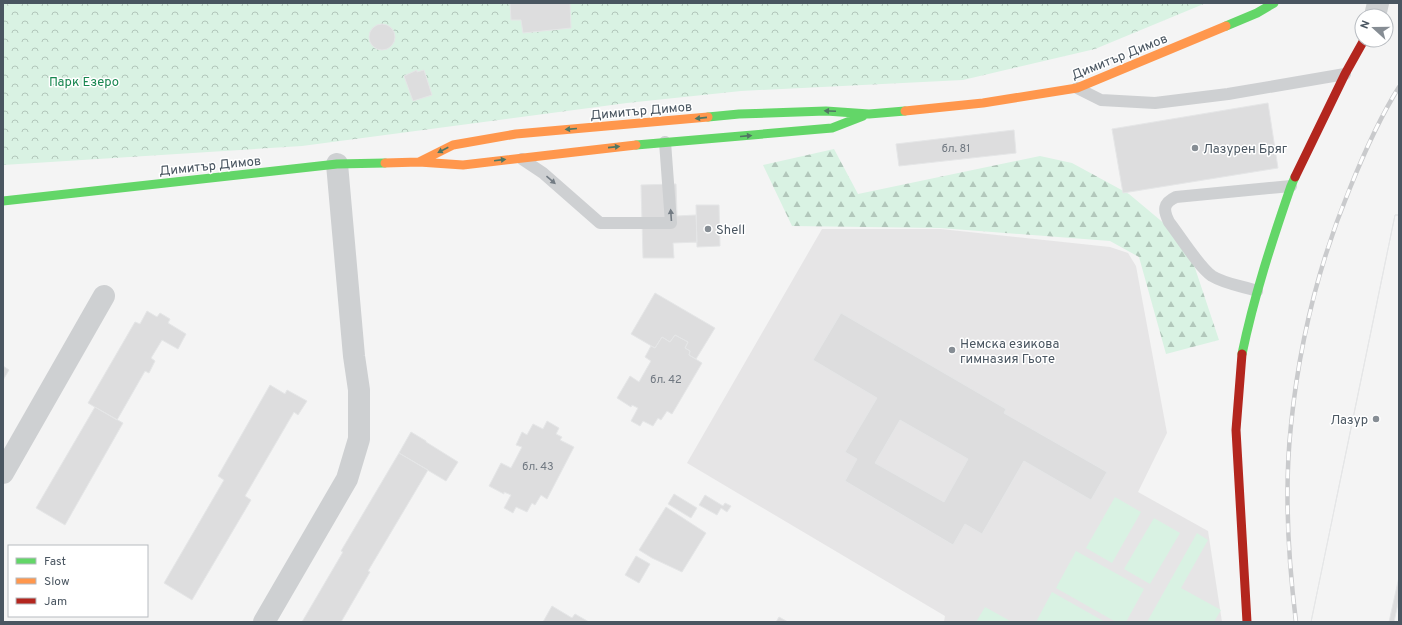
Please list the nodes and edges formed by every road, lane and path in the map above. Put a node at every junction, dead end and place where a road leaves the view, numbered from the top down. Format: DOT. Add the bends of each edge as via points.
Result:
graph roads {
  1 [pos="1274,3"];
  2 [pos="1360,48"];
  3 [pos="1345,74"];
  4 [pos="1078,88"];
  5 [pos="869,114"];
  6 [pos="665,142"];
  7 [pos="519,157"];
  8 [pos="420,162"];
  9 [pos="337,164"];
  10 [pos="1291,186"];
  11 [pos="3,201"];
  12 [pos="1257,291"];
  13 [pos="104,296"];
  14 [pos="3,473"];
  15 [pos="264,622"];
  16 [pos="1247,622"];
  1 -- 4 [label="main road, Димитър Димов" via="1257,13"];
  2 -- 3 [label="main road"];
  3 -- 4 [label="lane" via="1228,94 1155,103 1101,100"];
  3 -- 10 [label="main road"];
  4 -- 5 [label="main road, Димитър Димов" via="983,103"];
  6 -- 5 [label="main road, Димитър Димов, one-way" via="832,128"];
  5 -- 8 [label="main road, Димитър Димов, one-way" via="826,111 739,114 516,134 453,144"];
  7 -- 6 [label="main road, Димитър Димов, one-way"];
  7 -- 6 [label="lane, one-way" via="543,173 600,223 671,223"];
  8 -- 7 [label="main road, Димитър Димов, one-way" via="463,165"];
  8 -- 9 [label="main road, Димитър Димов"];
  9 -- 11 [label="main road, Димитър Димов"];
  9 -- 15 [label="street" via="359,390 359,439 347,479"];
  10 -- 12 [label="main road"];
  10 -- 12 [label="lane" via="1176,197 1165,207 1169,222 1203,268 1221,280"];
  12 -- 16 [label="main road" via="1241,360 1236,430"];
  13 -- 14 [label="street"];
}
